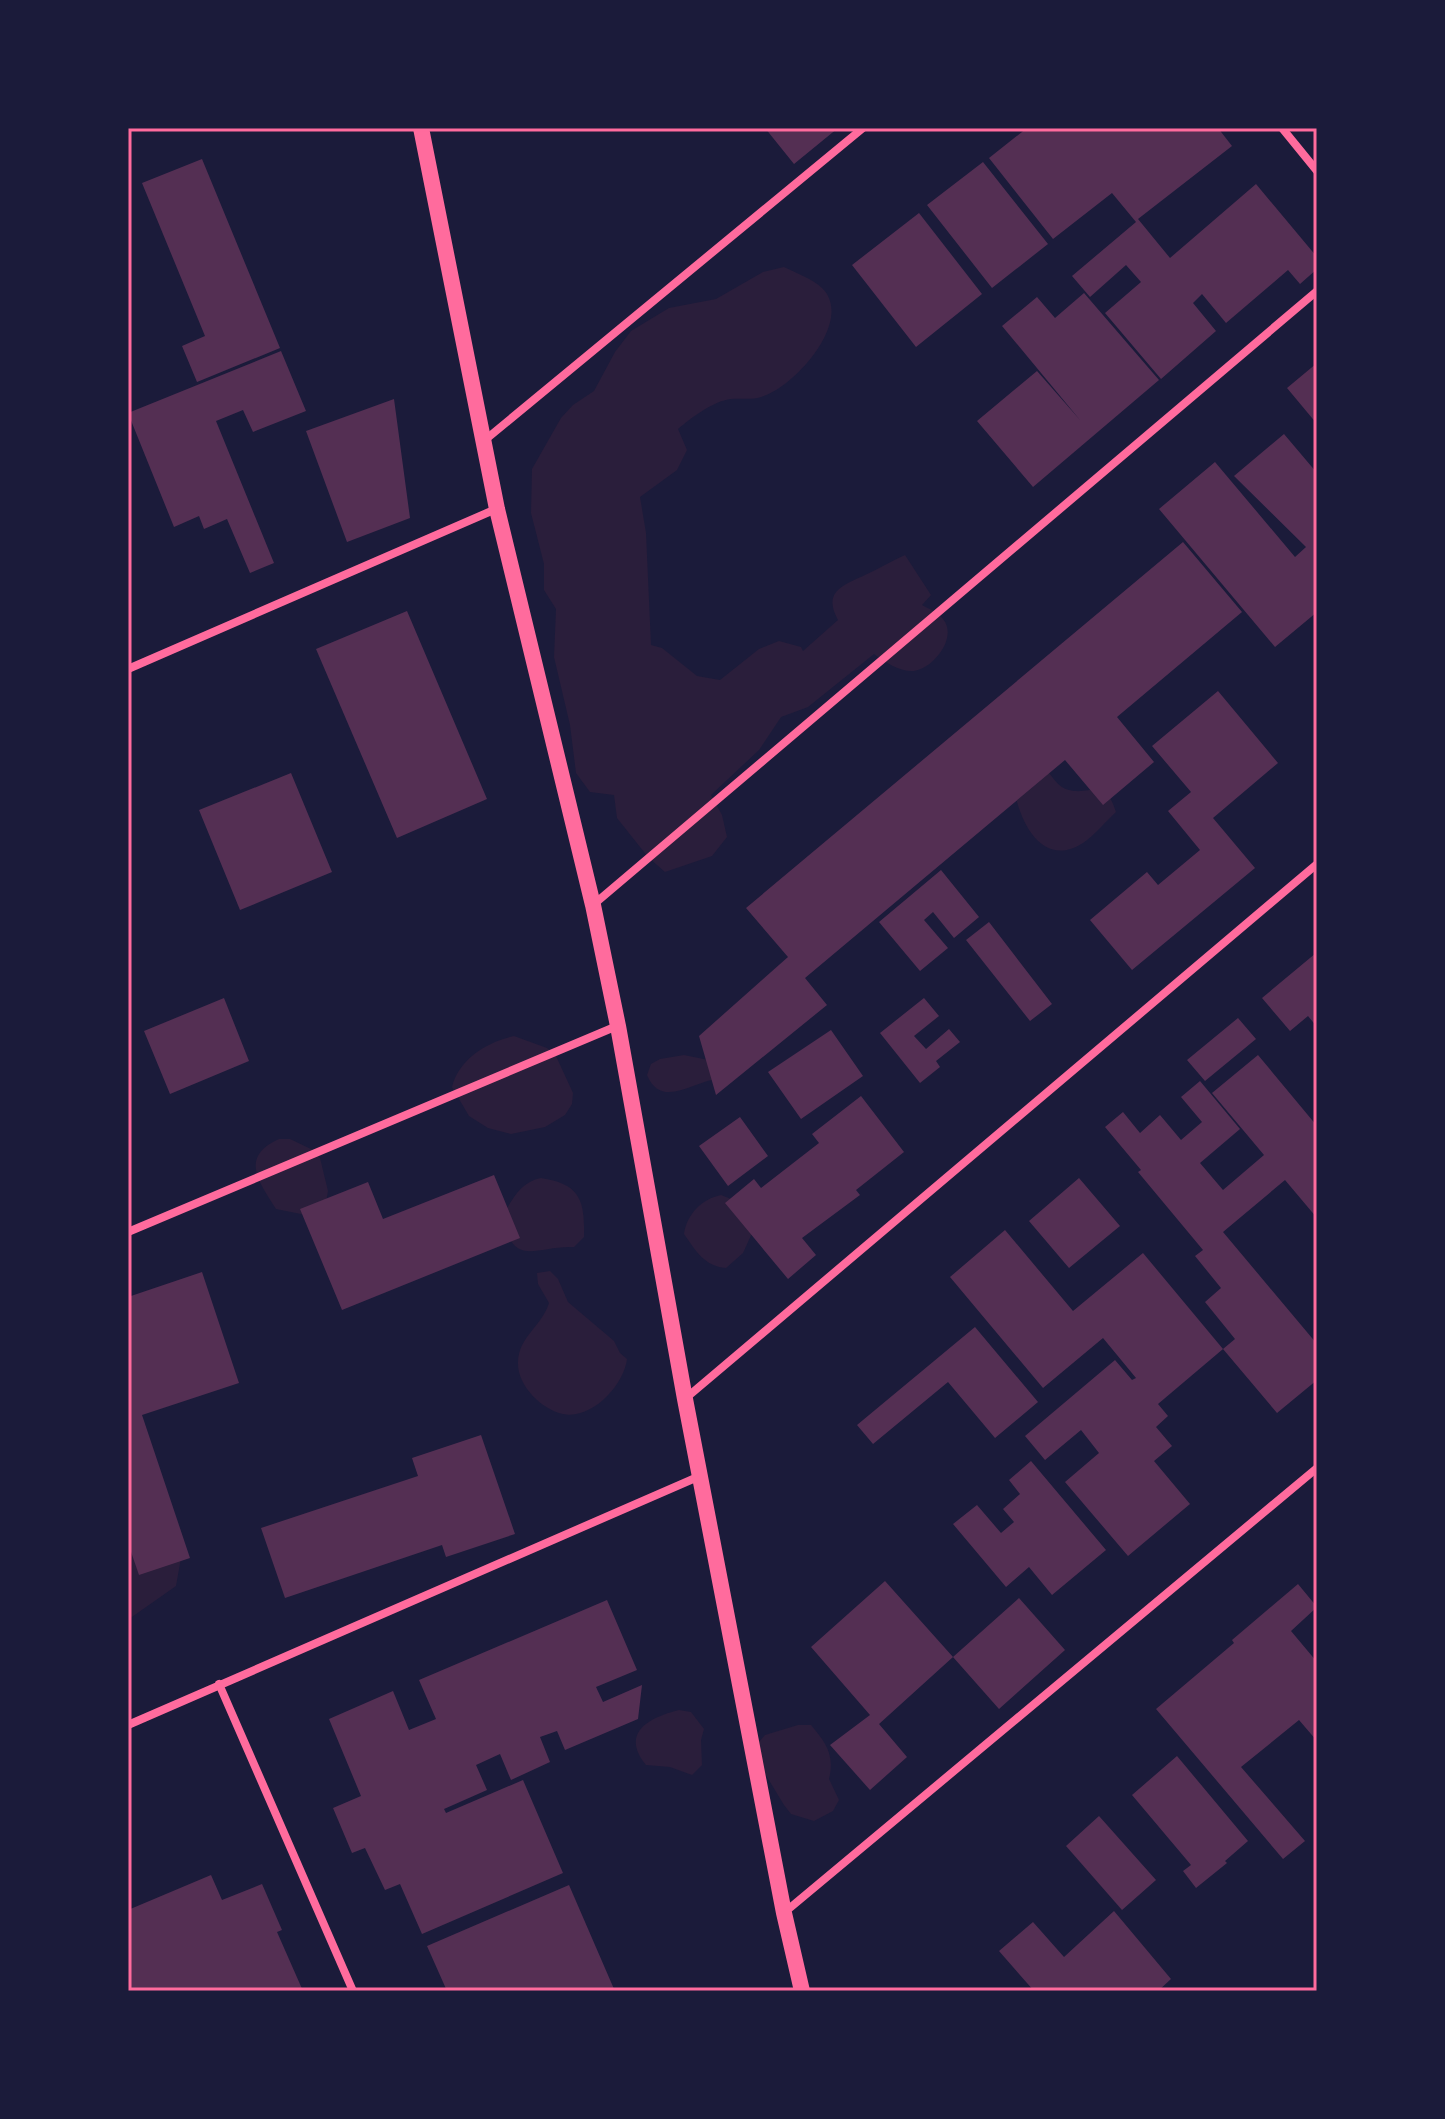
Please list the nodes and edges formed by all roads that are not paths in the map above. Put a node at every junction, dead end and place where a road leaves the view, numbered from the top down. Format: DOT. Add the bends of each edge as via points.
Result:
graph roads {
  1 [pos="421,128"];
  2 [pos="863,128"];
  3 [pos="1282,128"];
  4 [pos="1317,171"];
  5 [pos="1317,291"];
  6 [pos="485,440"];
  7 [pos="497,509"];
  8 [pos="128,669"];
  9 [pos="1317,864"];
  10 [pos="593,905"];
  11 [pos="618,1026"];
  12 [pos="128,1232"];
  13 [pos="685,1399"];
  14 [pos="1317,1468"];
  15 [pos="701,1476"];
  16 [pos="219,1684"];
  17 [pos="128,1725"];
  18 [pos="784,1913"];
  19 [pos="353,1991"];
  20 [pos="802,1991"];
  1 -- 6 [label="main road"];
  2 -- 6 [label="street"];
  3 -- 4 [label="street"];
  5 -- 10 [label="street"];
  6 -- 7 [label="main road"];
  7 -- 8 [label="street"];
  7 -- 10 [label="main road"];
  9 -- 13 [label="street"];
  10 -- 11 [label="main road"];
  11 -- 12 [label="street"];
  11 -- 13 [label="main road"];
  13 -- 15 [label="main road"];
  14 -- 18 [label="street"];
  15 -- 16 [label="street"];
  15 -- 18 [label="main road"];
  16 -- 17 [label="street"];
  16 -- 19 [label="street"];
  18 -- 20 [label="main road"];
}
